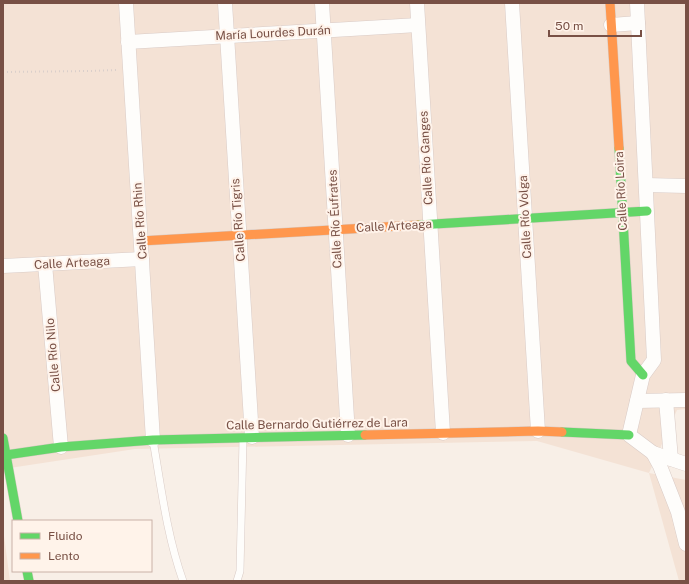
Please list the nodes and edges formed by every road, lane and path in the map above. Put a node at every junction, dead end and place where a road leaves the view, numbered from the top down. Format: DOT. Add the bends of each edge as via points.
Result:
graph roads {
  1 [pos="126,3"];
  2 [pos="225,3"];
  3 [pos="322,3"];
  4 [pos="417,3"];
  5 [pos="512,3"];
  6 [pos="610,3"];
  7 [pos="637,3"];
  8 [pos="638,23"];
  9 [pos="418,25"];
  10 [pos="611,25"];
  11 [pos="324,30"];
  12 [pos="227,36"];
  13 [pos="128,42"];
  14 [pos="130,70"];
  15 [pos="3,72"];
  16 [pos="646,185"];
  17 [pos="686,186"];
  18 [pos="647,211"];
  19 [pos="622,212"];
  20 [pos="526,218"];
  21 [pos="430,224"];
  22 [pos="336,229"];
  23 [pos="239,235"];
  24 [pos="141,241"];
  25 [pos="142,259"];
  26 [pos="46,264"];
  27 [pos="3,266"];
  28 [pos="643,375"];
  29 [pos="666,400"];
  30 [pos="686,400"];
  31 [pos="637,401"];
  32 [pos="538,431"];
  33 [pos="443,433"];
  34 [pos="629,435"];
  35 [pos="348,436"];
  36 [pos="247,437"];
  37 [pos="3,438"];
  38 [pos="153,440"];
  39 [pos="61,447"];
  40 [pos="653,453"];
  41 [pos="6,455"];
  42 [pos="671,459"];
  43 [pos="686,464"];
  44 [pos="18,520"];
  45 [pos="686,544"];
  46 [pos="182,581"];
  47 [pos="237,581"];
  1 -- 13 [label="street, Calle Río Rhin"];
  2 -- 12 [label="street, Calle Río Tigris"];
  3 -- 11 [label="street, Calle Río Éufrates"];
  4 -- 9 [label="street, Calle Río Ganges"];
  5 -- 20 [label="street, Calle Río Volga"];
  6 -- 10 [label="street, Calle Río Loira"];
  7 -- 8 [label="street, Calle Río Loira"];
  8 -- 10 [label="street"];
  8 -- 16 [label="street, Calle Río Loira"];
  9 -- 11 [label="street, María Lourdes Durán"];
  9 -- 21 [label="street, Calle Río Ganges"];
  10 -- 19 [label="street, Calle Río Loira"];
  11 -- 12 [label="street, María Lourdes Durán"];
  11 -- 22 [label="street, Calle Río Éufrates"];
  12 -- 13 [label="street, María Lourdes Durán"];
  12 -- 23 [label="street, Calle Río Tigris"];
  13 -- 14 [label="street, Calle Río Rhin"];
  14 -- 15 [label="path"];
  14 -- 24 [label="street, Calle Río Rhin"];
  16 -- 17 [label="street"];
  16 -- 18 [label="street, Calle Río Loira"];
  18 -- 19 [label="street, Calle Arteaga"];
  18 -- 28 [label="street, Calle Río Loira" via="654,360"];
  19 -- 20 [label="street, Calle Arteaga"];
  19 -- 28 [label="street, Calle Río Loira" via="631,361"];
  20 -- 21 [label="street, Calle Arteaga"];
  20 -- 32 [label="street, Calle Río Volga"];
  21 -- 22 [label="street, Calle Arteaga"];
  21 -- 33 [label="street, Calle Río Ganges"];
  22 -- 23 [label="street, Calle Arteaga"];
  22 -- 35 [label="street, Calle Río Éufrates"];
  23 -- 24 [label="street, Calle Arteaga"];
  23 -- 36 [label="street, Calle Río Tigris"];
  24 -- 25 [label="street, Calle Río Rhin"];
  25 -- 26 [label="street, Calle Arteaga"];
  25 -- 38 [label="street, Calle Río Rhin"];
  26 -- 27 [label="street, Calle Arteaga"];
  26 -- 39 [label="street, Calle Río Nilo"];
  28 -- 31 [label="street, Calle Río Loira"];
  29 -- 30 [label="street"];
  29 -- 31 [label="street"];
  29 -- 42 [label="street"];
  31 -- 34 [label="street, Calle Río Loira"];
  32 -- 33 [label="street, Calle Bernardo Gutiérrez de Lara"];
  32 -- 34 [label="street, Calle Bernardo Gutiérrez de Lara"];
  33 -- 35 [label="street, Calle Bernardo Gutiérrez de Lara"];
  34 -- 40 [label="street"];
  35 -- 36 [label="street, Calle Bernardo Gutiérrez de Lara"];
  36 -- 38 [label="street, Calle Bernardo Gutiérrez de Lara"];
  36 -- 47 [label="lane" via="240,571"];
  37 -- 41 [label="street"];
  38 -- 39 [label="street, Calle Bernardo Gutiérrez de Lara"];
  38 -- 46 [label="lane" via="164,510"];
  39 -- 41 [label="street, Calle Bernardo Gutiérrez de Lara"];
  40 -- 42 [label="street"];
  40 -- 45 [label="street" via="678,512"];
  41 -- 44 [label="street"];
  42 -- 43 [label="street"];
}
